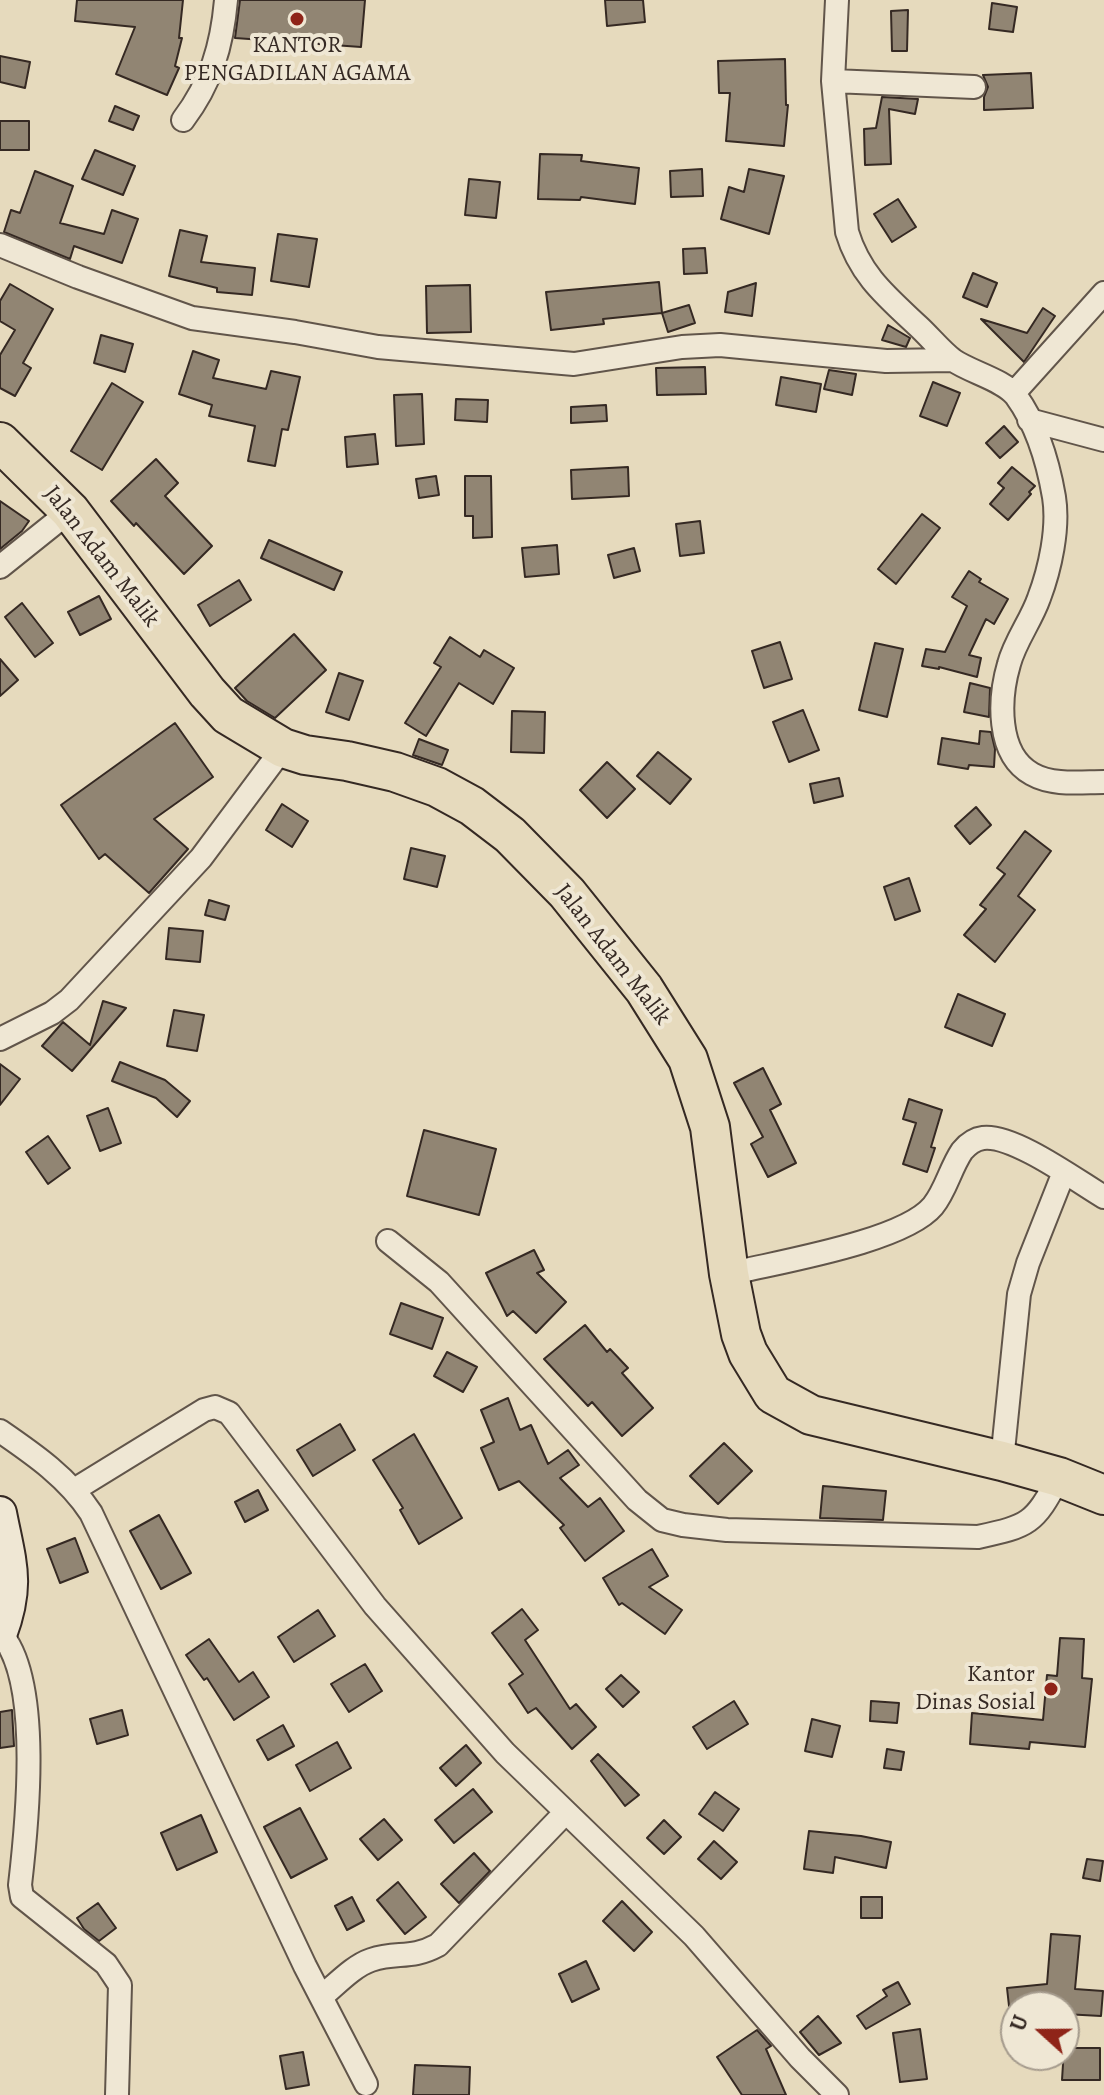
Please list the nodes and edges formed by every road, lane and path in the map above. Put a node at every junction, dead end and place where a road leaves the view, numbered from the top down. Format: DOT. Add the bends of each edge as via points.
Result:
graph roads {
  1 [pos="226,0"];
  2 [pos="837,0"];
  3 [pos="833,81"];
  4 [pos="974,87"];
  5 [pos="183,120"];
  6 [pos="0,245"];
  7 [pos="1104,293"];
  8 [pos="953,360"];
  9 [pos="1014,393"];
  10 [pos="1029,420"];
  11 [pos="1104,440"];
  12 [pos="0,442"];
  13 [pos="70,511"];
  14 [pos="0,567"];
  15 [pos="283,748"];
  16 [pos="1104,782"];
  17 [pos="0,1039"];
  18 [pos="1064,1172"];
  19 [pos="1104,1197"];
  20 [pos="388,1241"];
  21 [pos="729,1274"];
  22 [pos="0,1431"];
  23 [pos="1002,1461"];
  24 [pos="1059,1477"];
  25 [pos="74,1490"];
  26 [pos="1104,1495"];
  27 [pos="0,1513"];
  28 [pos="0,1634"];
  29 [pos="565,1813"];
  30 [pos="321,1997"];
  31 [pos="366,2084"];
  32 [pos="117,2095"];
  33 [pos="837,2095"];
  1 -- 5 [label="street" via="214,68"];
  2 -- 3 [label="street"];
  3 -- 4 [label="street"];
  3 -- 8 [label="street" via="852,247 871,281"];
  6 -- 8 [label="street" via="192,318 378,347 574,364 720,345 886,361"];
  7 -- 9 [label="street"];
  8 -- 9 [label="street"];
  9 -- 10 [label="street"];
  10 -- 11 [label="street"];
  10 -- 16 [label="street" via="1048,469 1055,522 1039,598 1009,662 1002,724 1013,754 1032,774 1060,782"];
  12 -- 13 [label="highway, Jalan Adam Malik"];
  13 -- 14 [label="street"];
  13 -- 15 [label="highway, Jalan Adam Malik" via="207,692 228,715"];
  15 -- 17 [label="street" via="201,858 69,1000"];
  15 -- 21 [label="highway, Jalan Adam Malik" via="395,772 437,787 510,835 567,893 644,989 688,1059 710,1127"];
  18 -- 19 [label="street"];
  18 -- 21 [label="street" via="1016,1144 982,1138 962,1151 932,1206 916,1220 868,1240"];
  18 -- 23 [label="street" via="1019,1294"];
  20 -- 24 [label="street" via="439,1282 637,1500 662,1520 727,1530 978,1537 1030,1522"];
  21 -- 23 [label="highway, Jalan Adam Malik" via="741,1334 773,1394 825,1419"];
  22 -- 25 [label="street"];
  23 -- 24 [label="highway, Jalan Adam Malik"];
  24 -- 26 [label="highway, Jalan Adam Malik"];
  25 -- 29 [label="street" via="204,1410 215,1407 229,1413 375,1606"];
  25 -- 30 [label="street" via="91,1513"];
  27 -- 28 [label="main road" via="13,1576"];
  28 -- 32 [label="street" via="17,1663 27,1733 22,1897 106,1964 120,1985"];
  29 -- 30 [label="street" via="438,1945 421,1954 368,1960"];
  29 -- 33 [label="street" via="694,1936"];
  30 -- 31 [label="street"];
}
